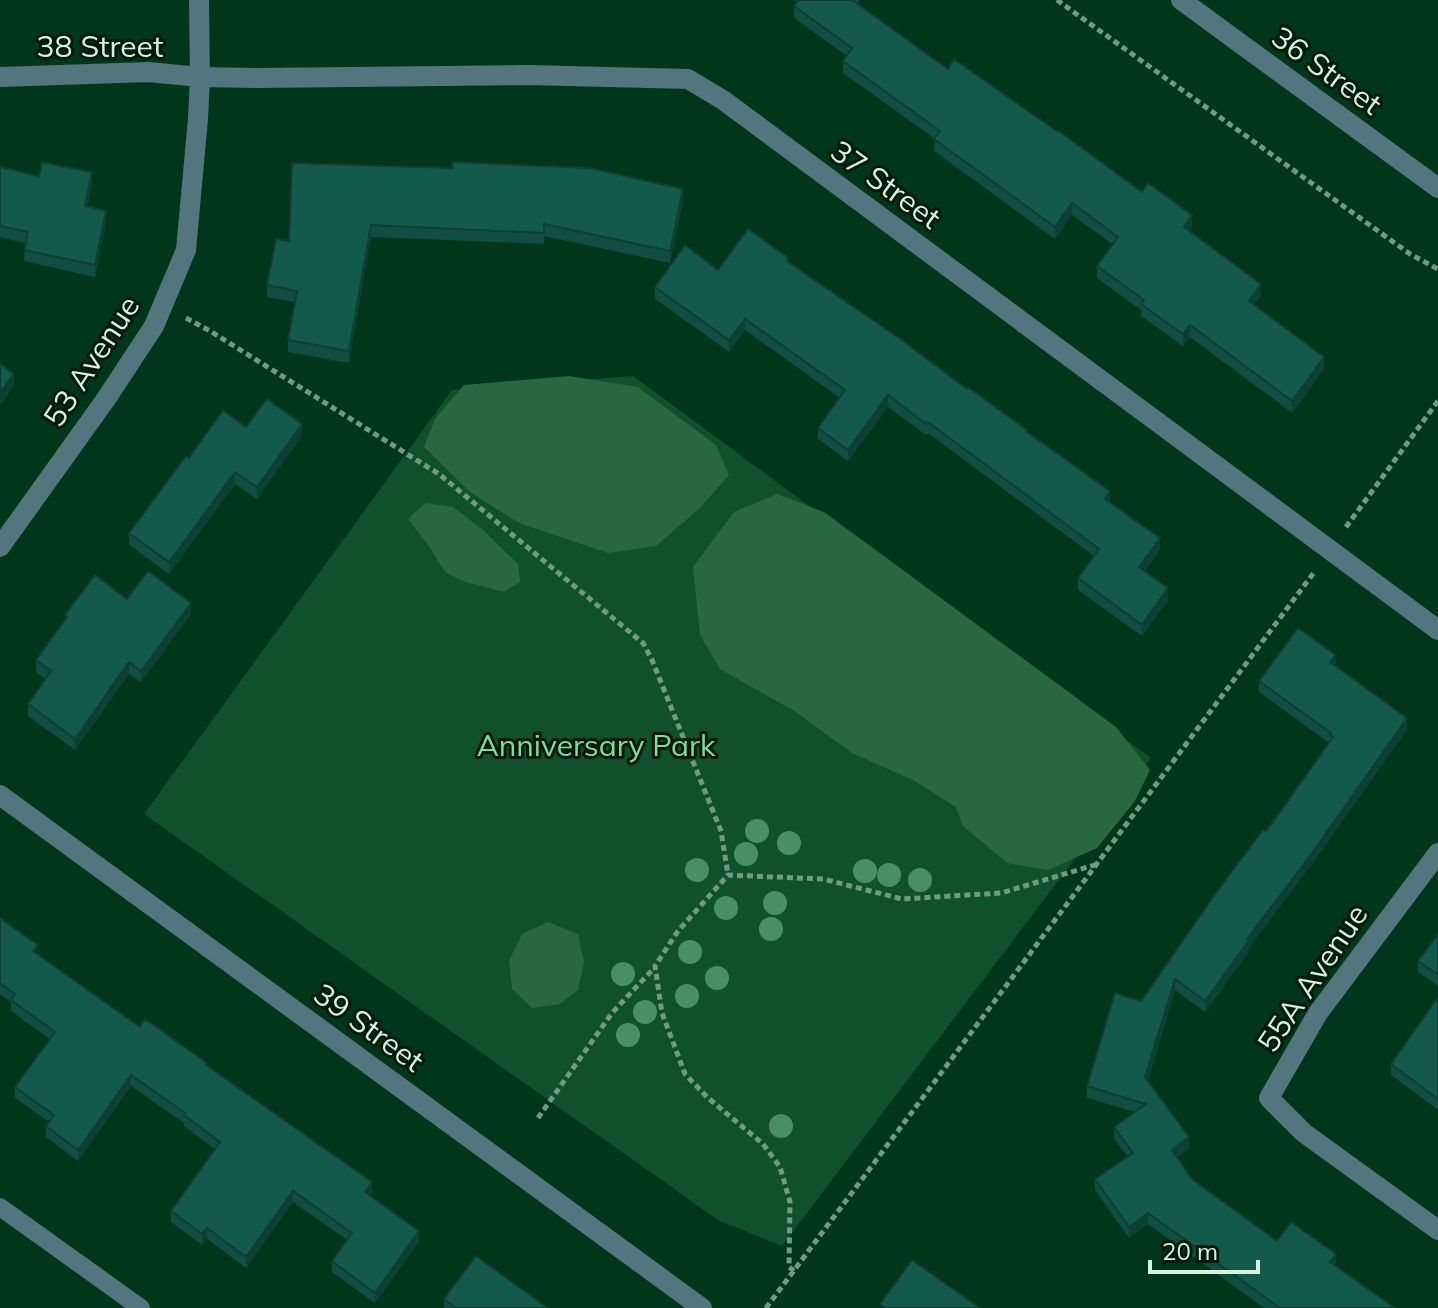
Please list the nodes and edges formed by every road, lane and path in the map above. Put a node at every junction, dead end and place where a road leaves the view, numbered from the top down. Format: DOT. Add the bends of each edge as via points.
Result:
graph roads {
  1 [pos="199,0"];
  2 [pos="1057,0"];
  3 [pos="1181,0"];
  4 [pos="0,77"];
  5 [pos="200,77"];
  6 [pos="1438,188"];
  7 [pos="1438,269"];
  8 [pos="210,331"];
  9 [pos="1438,401"];
  10 [pos="1350,522"];
  11 [pos="0,547"];
  12 [pos="1312,575"];
  13 [pos="1438,630"];
  14 [pos="0,795"];
  15 [pos="1438,853"];
  16 [pos="1099,863"];
  17 [pos="728,875"];
  18 [pos="655,966"];
  19 [pos="538,1118"];
  20 [pos="0,1207"];
  21 [pos="1438,1230"];
  22 [pos="794,1271"];
  23 [pos="141,1308"];
  24 [pos="702,1308"];
  25 [pos="766,1308"];
  1 -- 5 [label="street, 53 Avenue"];
  2 -- 7 [label="path"];
  3 -- 6 [label="street, 36 Street"];
  4 -- 5 [label="street, 38 Street" via="148,72"];
  5 -- 11 [label="street, 53 Avenue" via="186,250 154,326"];
  5 -- 13 [label="street, 37 Street" via="688,79"];
  8 -- 17 [label="path" via="439,474 643,643 721,831"];
  9 -- 10 [label="path"];
  12 -- 16 [label="path"];
  14 -- 24 [label="street, 39 Street"];
  15 -- 21 [label="street, 55A Avenue" via="1318,1013 1269,1098 1304,1133"];
  16 -- 17 [label="path" via="1001,893 902,899 823,879"];
  16 -- 22 [label="path"];
  17 -- 18 [label="path"];
  18 -- 19 [label="path" via="612,1013"];
  18 -- 22 [label="path" via="662,1013 685,1074 763,1144 780,1167 790,1202 789,1267"];
  20 -- 23 [label="lane"];
  22 -- 25 [label="path"];
}
